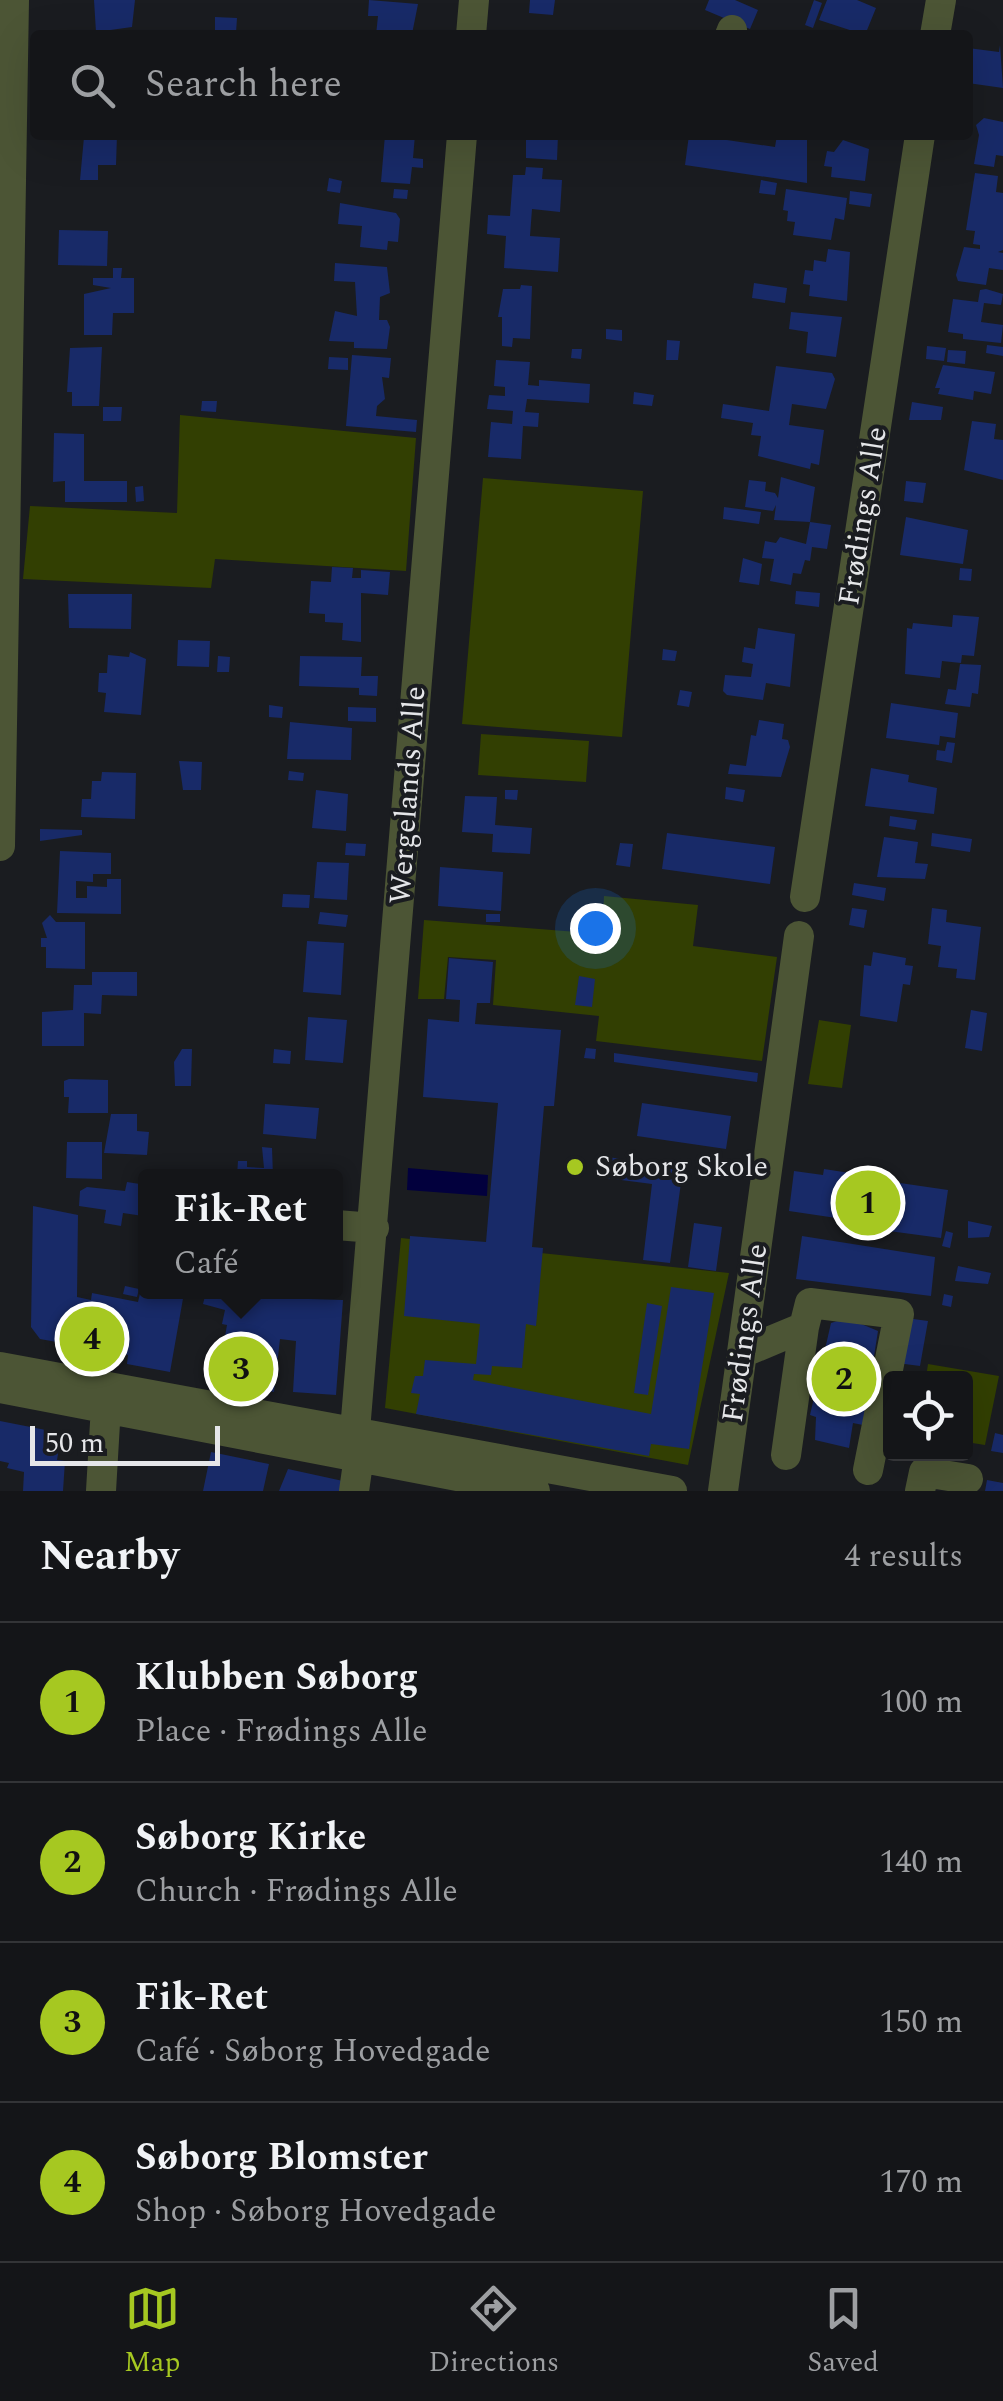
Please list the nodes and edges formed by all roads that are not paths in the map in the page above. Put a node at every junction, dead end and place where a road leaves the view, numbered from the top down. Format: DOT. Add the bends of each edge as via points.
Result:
graph roads {
  1 [pos="14,0"];
  2 [pos="474,0"];
  3 [pos="941,0"];
  4 [pos="471,30"];
  5 [pos="936,30"];
  6 [pos="462,140"];
  7 [pos="919,140"];
  8 [pos="0,846"];
  9 [pos="805,897"];
  10 [pos="800,936"];
  11 [pos="343,1226"];
  12 [pos="374,1228"];
  13 [pos="804,1327"];
  14 [pos="742,1353"];
  15 [pos="0,1367"];
  16 [pos="0,1388"];
  17 [pos="106,1406"];
  18 [pos="356,1447"];
  19 [pos="786,1455"];
  20 [pos="868,1470"];
  21 [pos="968,1479"];
  22 [pos="100,1491"];
  23 [pos="354,1491"];
  24 [pos="535,1491"];
  25 [pos="672,1491"];
  26 [pos="723,1491"];
  27 [pos="920,1491"];
  1 -- 8 [label="street"];
  2 -- 4 [label="street"];
  3 -- 5 [label="street"];
  6 -- 12 [label="street, Wergelands Alle"];
  7 -- 9 [label="street, Frødings Alle"];
  10 -- 14 [label="street, Frødings Alle"];
  11 -- 12 [label="street"];
  12 -- 18 [label="street, Wergelands Alle"];
  13 -- 14 [label="street"];
  13 -- 19 [label="street"];
  13 -- 20 [label="street" via="810,1302 899,1314"];
  14 -- 26 [label="street, Frødings Alle"];
  15 -- 18 [label="street"];
  16 -- 17 [label="street"];
  17 -- 18 [label="street"];
  17 -- 22 [label="street"];
  18 -- 23 [label="street, Wergelands Alle"];
  18 -- 24 [label="street"];
  18 -- 25 [label="street"];
  21 -- 27 [label="street" via="924,1472"];
}
